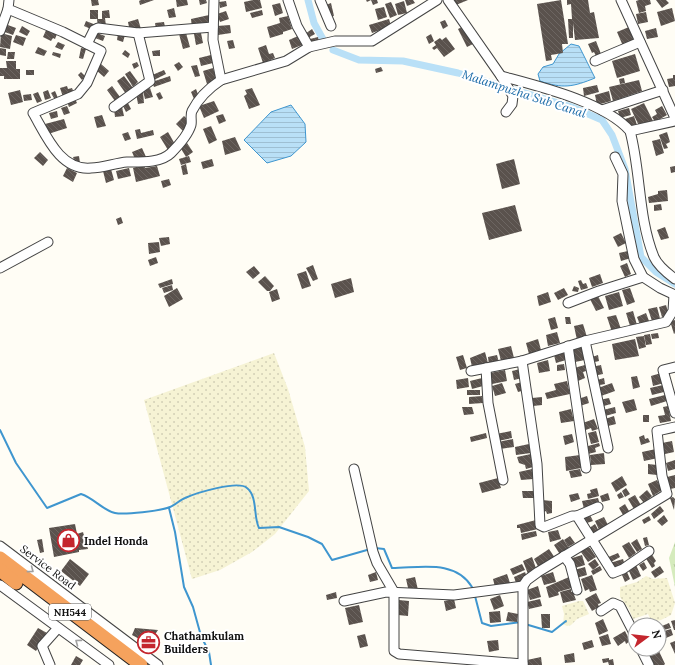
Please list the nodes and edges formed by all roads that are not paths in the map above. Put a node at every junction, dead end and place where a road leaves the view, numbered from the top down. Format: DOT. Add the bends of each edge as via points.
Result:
graph roads {
  1 [pos="214,0"];
  2 [pos="288,0"];
  3 [pos="320,0"];
  4 [pos="437,0"];
  5 [pos="448,0"];
  6 [pos="621,0"];
  7 [pos="8,5"];
  8 [pos="330,26"];
  9 [pos="213,27"];
  10 [pos="0,31"];
  11 [pos="138,33"];
  12 [pos="640,42"];
  13 [pos="87,44"];
  14 [pos="309,47"];
  15 [pos="595,61"];
  16 [pos="501,76"];
  17 [pos="221,80"];
  18 [pos="663,90"];
  19 [pos="114,107"];
  20 [pos="602,110"];
  21 [pos="506,112"];
  22 [pos="675,120"];
  23 [pos="630,131"];
  24 [pos="615,156"];
  25 [pos="48,242"];
  26 [pos="0,268"];
  27 [pos="643,277"];
  28 [pos="675,279"];
  29 [pos="675,295"];
  30 [pos="568,303"];
  31 [pos="585,341"];
  32 [pos="568,346"];
  33 [pos="522,361"];
  34 [pos="675,367"];
  35 [pos="486,368"];
  36 [pos="471,371"];
  37 [pos="672,382"];
  38 [pos="675,413"];
  39 [pos="675,427"];
  40 [pos="608,448"];
  41 [pos="586,468"];
  42 [pos="354,469"];
  43 [pos="503,480"];
  44 [pos="598,507"];
  45 [pos="577,516"];
  46 [pos="592,540"];
  47 [pos="0,546"];
  48 [pos="648,550"];
  49 [pos="564,556"];
  50 [pos="0,558"];
  51 [pos="0,570"];
  52 [pos="0,585"];
  53 [pos="523,586"];
  54 [pos="577,590"];
  55 [pos="394,592"];
  56 [pos="4,593"];
  57 [pos="344,601"];
  58 [pos="601,611"];
  59 [pos="627,620"];
  60 [pos="58,628"];
  61 [pos="106,664"];
  62 [pos="50,665"];
  63 [pos="127,665"];
  64 [pos="141,665"];
  65 [pos="158,665"];
  66 [pos="523,665"];
  1 -- 9 [label="street"];
  2 -- 14 [label="street" via="297,26"];
  3 -- 8 [label="street"];
  4 -- 14 [label="street" via="372,41 335,41"];
  5 -- 16 [label="street"];
  6 -- 12 [label="street"];
  7 -- 10 [label="street"];
  7 -- 13 [label="street"];
  9 -- 11 [label="street"];
  9 -- 17 [label="street"];
  11 -- 13 [label="street" via="98,28 94,30"];
  11 -- 19 [label="street" via="150,81"];
  12 -- 15 [label="street"];
  12 -- 18 [label="street"];
  13 -- 17 [label="street" via="101,51 87,83 78,94 33,113 55,152 79,168 159,160 170,154 191,125 191,112 206,90"];
  14 -- 17 [label="street" via="286,61"];
  16 -- 20 [label="street" via="562,94"];
  16 -- 21 [label="street" via="513,96 512,104"];
  18 -- 20 [label="street"];
  18 -- 22 [label="street"];
  20 -- 23 [label="street"];
  22 -- 23 [label="street"];
  23 -- 28 [label="street" via="652,251 665,272"];
  24 -- 27 [label="street" via="623,174 622,201 632,251"];
  25 -- 26 [label="street"];
  27 -- 29 [label="street"];
  27 -- 30 [label="street"];
  29 -- 31 [label="street" via="673,311 666,322"];
  31 -- 32 [label="street"];
  31 -- 40 [label="street"];
  32 -- 33 [label="street"];
  32 -- 41 [label="street"];
  33 -- 35 [label="street"];
  33 -- 45 [label="street" via="538,464 540,525 544,528"];
  34 -- 37 [label="street" via="664,370"];
  35 -- 36 [label="street"];
  35 -- 43 [label="street" via="488,403"];
  37 -- 38 [label="street" via="671,401"];
  39 -- 46 [label="street" via="657,431 666,494"];
  42 -- 55 [label="street" via="373,552"];
  44 -- 45 [label="street"];
  45 -- 46 [label="street"];
  46 -- 48 [label="street" via="613,573"];
  46 -- 49 [label="street"];
  47 -- 65 [label="street, Service Road, one-way"];
  49 -- 53 [label="street" via="527,580"];
  49 -- 54 [label="street" via="570,564"];
  50 -- 64 [label="highway, NH544"];
  51 -- 63 [label="highway, NH544"];
  52 -- 56 [label="street"];
  53 -- 55 [label="street" via="454,595"];
  53 -- 66 [label="street"];
  55 -- 57 [label="street"];
  55 -- 66 [label="street" via="394,651 399,654"];
  56 -- 60 [label="street"];
  58 -- 59 [label="street" via="613,603 617,604"];
  61 -- 60 [label="street, one-way"];
  60 -- 62 [label="street" via="42,646"];
}
